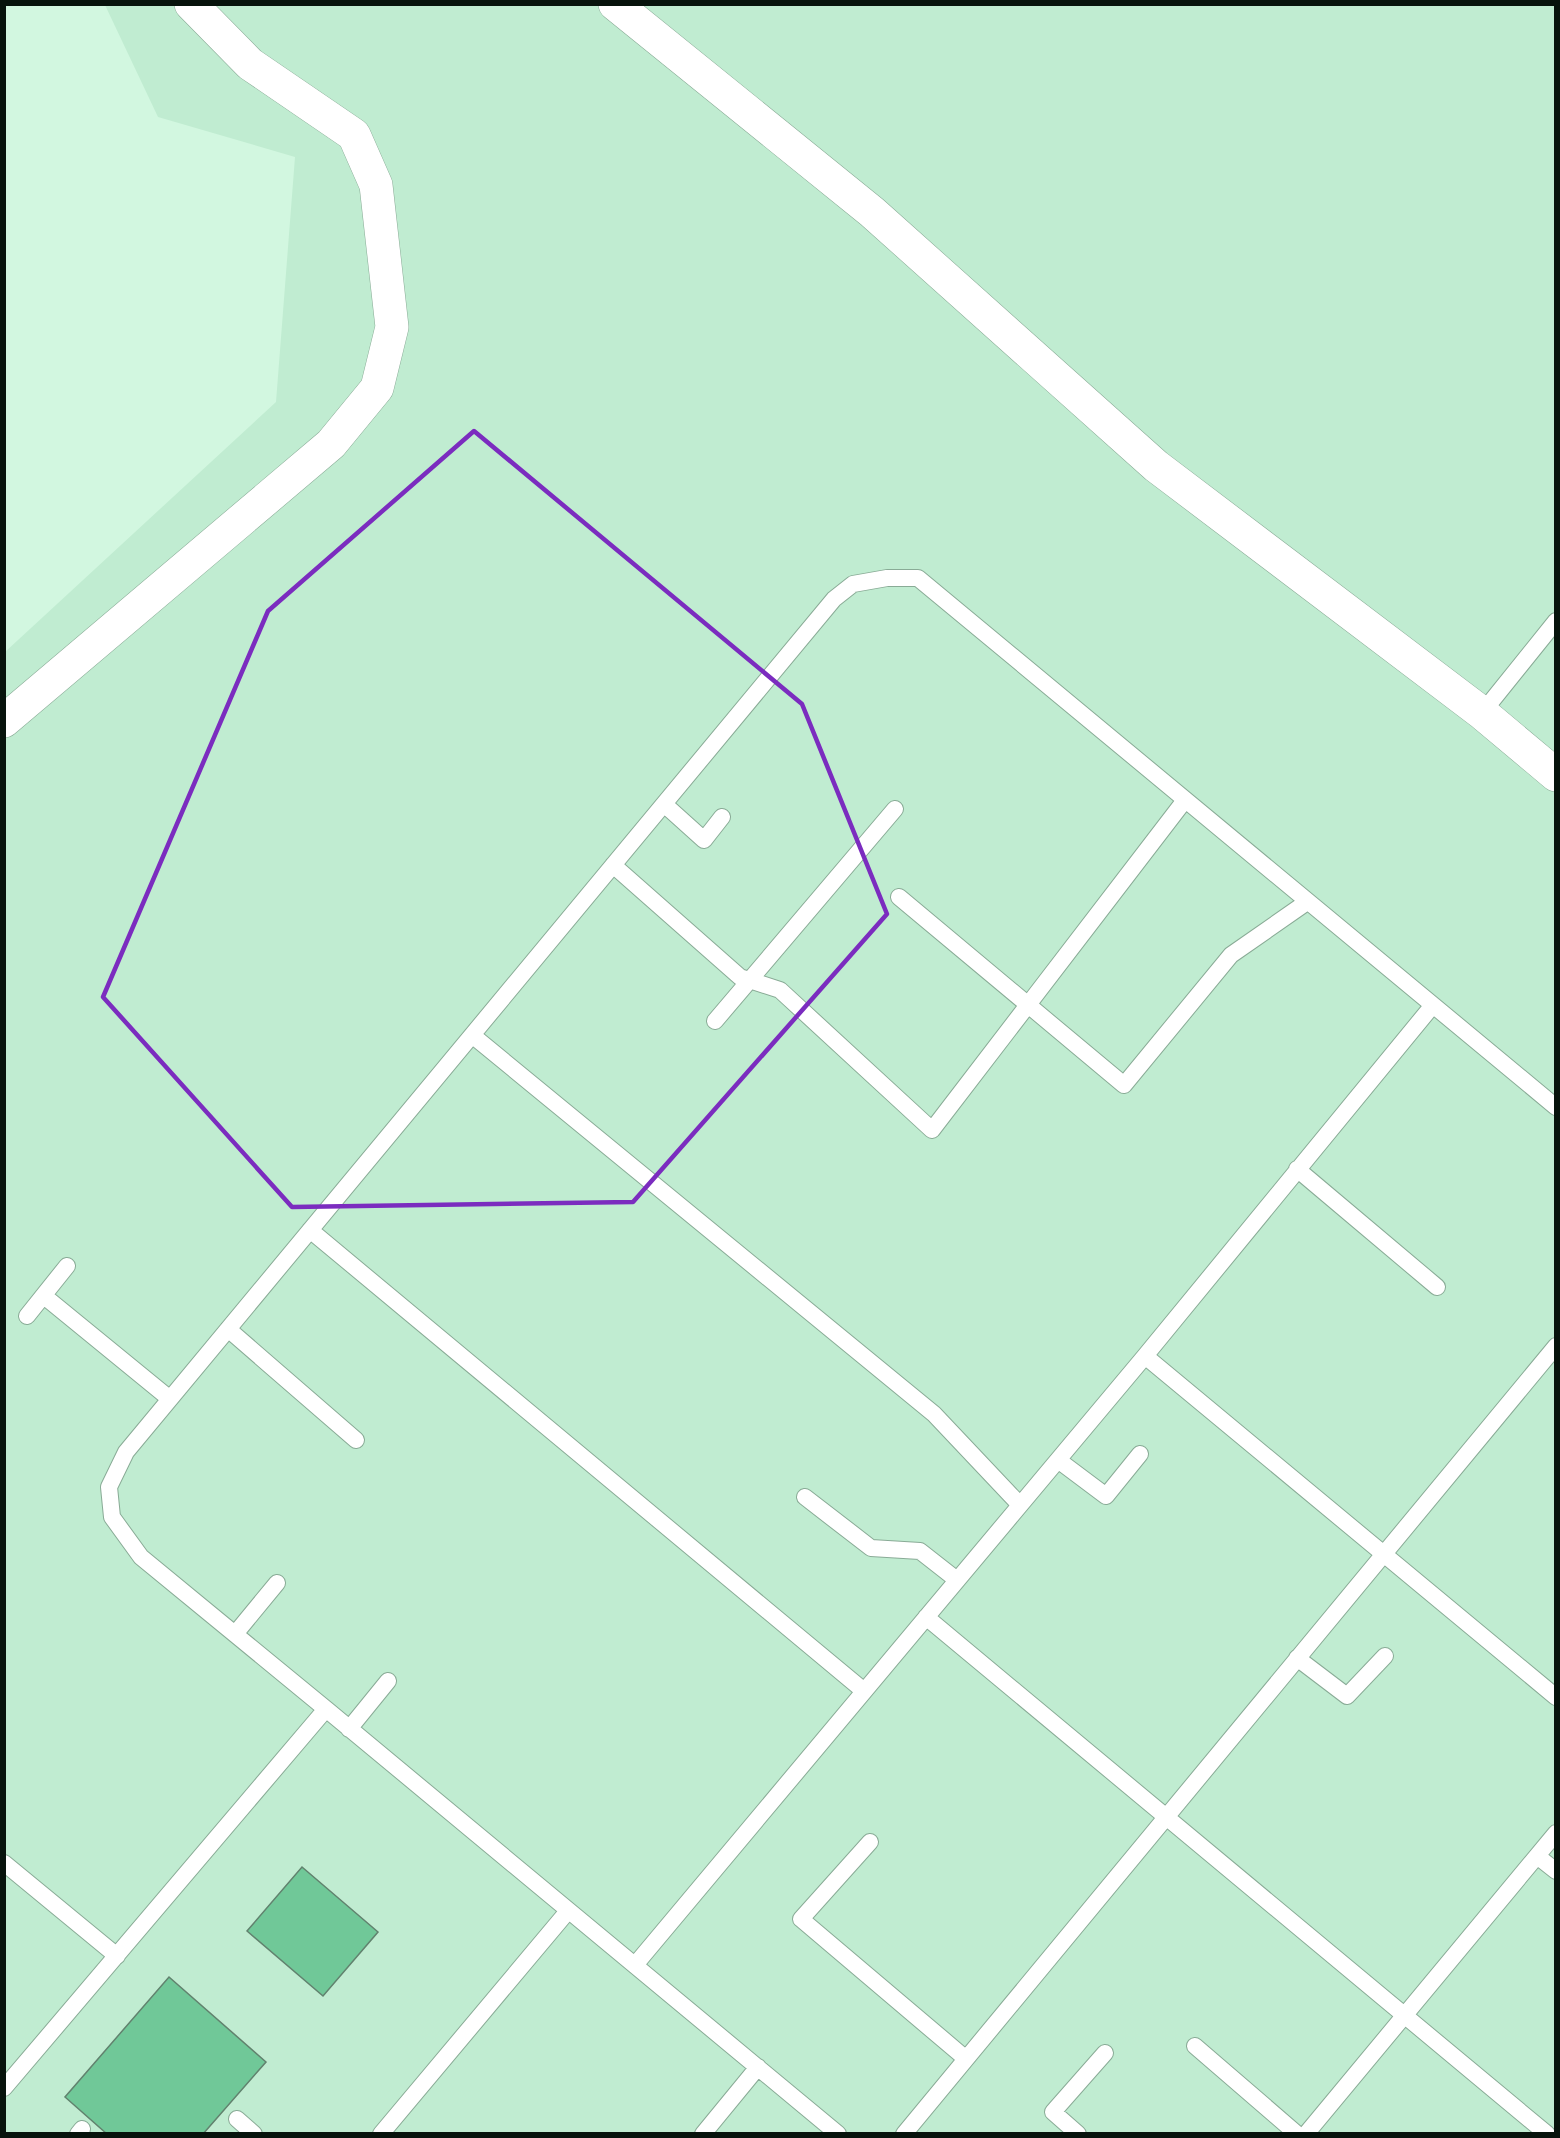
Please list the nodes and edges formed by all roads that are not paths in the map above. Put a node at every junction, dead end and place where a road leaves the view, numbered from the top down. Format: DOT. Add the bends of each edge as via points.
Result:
graph roads {
  1 [pos="191,4"];
  2 [pos="615,4"];
  3 [pos="1556,621"];
  4 [pos="1482,713"];
  5 [pos="4,721"];
  6 [pos="1556,775"];
  7 [pos="1185,800"];
  8 [pos="664,804"];
  9 [pos="895,809"];
  10 [pos="722,818"];
  11 [pos="613,865"];
  12 [pos="899,897"];
  13 [pos="1307,902"];
  14 [pos="750,980"];
  15 [pos="1028,1005"];
  16 [pos="1433,1005"];
  17 [pos="715,1021"];
  18 [pos="472,1035"];
  19 [pos="1556,1107"];
  20 [pos="1297,1169"];
  21 [pos="310,1230"];
  22 [pos="67,1266"];
  23 [pos="1437,1287"];
  24 [pos="44,1296"];
  25 [pos="27,1316"];
  26 [pos="228,1329"];
  27 [pos="1556,1346"];
  28 [pos="1145,1356"];
  29 [pos="170,1399"];
  30 [pos="356,1440"];
  31 [pos="1140,1454"];
  32 [pos="1058,1460"];
  33 [pos="805,1497"];
  34 [pos="1020,1504"];
  35 [pos="1383,1555"];
  36 [pos="957,1580"];
  37 [pos="277,1583"];
  38 [pos="926,1617"];
  39 [pos="235,1634"];
  40 [pos="1385,1656"];
  41 [pos="1297,1658"];
  42 [pos="388,1681"];
  43 [pos="864,1691"];
  44 [pos="1556,1697"];
  45 [pos="326,1709"];
  46 [pos="349,1728"];
  47 [pos="1165,1817"];
  48 [pos="1556,1833"];
  49 [pos="870,1842"];
  50 [pos="1537,1856"];
  51 [pos="4,1863"];
  52 [pos="1556,1871"];
  53 [pos="568,1911"];
  54 [pos="117,1956"];
  55 [pos="635,1965"];
  56 [pos="1404,2015"];
  57 [pos="1196,2046"];
  58 [pos="1105,2053"];
  59 [pos="965,2058"];
  60 [pos="758,2067"];
  61 [pos="4,2088"];
  62 [pos="237,2119"];
  63 [pos="254,2133"];
  64 [pos="381,2133"];
  65 [pos="703,2133"];
  66 [pos="838,2133"];
  67 [pos="904,2133"];
  68 [pos="1078,2133"];
  69 [pos="1297,2133"];
  70 [pos="1306,2133"];
  71 [pos="1547,2133"];
  1 -- 5 [label="street" via="250,63 354,135 376,185 392,327 377,388 331,444"];
  2 -- 4 [label="street" via="872,212 1156,466"];
  3 -- 4 [label="lane"];
  4 -- 6 [label="street"];
  7 -- 8 [label="lane" via="918,578 887,578 853,584 834,599"];
  7 -- 13 [label="lane"];
  7 -- 15 [label="lane"];
  8 -- 10 [label="lane" via="704,840"];
  8 -- 11 [label="lane"];
  9 -- 14 [label="lane"];
  11 -- 14 [label="lane" via="740,977"];
  11 -- 18 [label="lane"];
  12 -- 15 [label="lane"];
  13 -- 15 [label="lane" via="1231,955 1124,1085"];
  13 -- 16 [label="lane"];
  14 -- 15 [label="lane" via="780,990 932,1130"];
  14 -- 17 [label="lane"];
  16 -- 19 [label="lane"];
  16 -- 20 [label="lane"];
  18 -- 21 [label="lane"];
  18 -- 34 [label="lane" via="933,1414"];
  20 -- 23 [label="lane"];
  20 -- 28 [label="lane"];
  21 -- 26 [label="lane"];
  21 -- 43 [label="lane"];
  22 -- 24 [label="lane"];
  24 -- 25 [label="lane"];
  24 -- 29 [label="lane"];
  26 -- 29 [label="lane"];
  26 -- 30 [label="lane"];
  27 -- 35 [label="lane"];
  28 -- 32 [label="lane"];
  28 -- 35 [label="lane"];
  29 -- 39 [label="lane" via="126,1452 109,1487 112,1517 141,1557"];
  31 -- 32 [label="lane" via="1106,1496"];
  32 -- 34 [label="lane"];
  33 -- 36 [label="lane" via="872,1548 920,1551"];
  34 -- 36 [label="lane"];
  35 -- 41 [label="lane"];
  35 -- 44 [label="lane"];
  36 -- 38 [label="lane"];
  37 -- 39 [label="lane"];
  38 -- 43 [label="lane"];
  38 -- 47 [label="lane"];
  39 -- 45 [label="lane"];
  40 -- 41 [label="lane" via="1347,1696"];
  41 -- 47 [label="lane"];
  42 -- 46 [label="lane"];
  43 -- 55 [label="lane"];
  45 -- 46 [label="lane"];
  45 -- 54 [label="lane"];
  46 -- 53 [label="lane"];
  47 -- 56 [label="lane"];
  47 -- 59 [label="lane"];
  48 -- 50 [label="lane"];
  49 -- 59 [label="lane" via="801,1919"];
  50 -- 52 [label="lane"];
  50 -- 56 [label="lane"];
  51 -- 54 [label="lane"];
  53 -- 55 [label="lane"];
  53 -- 64 [label="lane"];
  54 -- 61 [label="lane"];
  55 -- 60 [label="lane"];
  56 -- 70 [label="lane"];
  56 -- 71 [label="lane"];
  57 -- 69 [label="lane"];
  58 -- 68 [label="lane" via="1053,2112"];
  59 -- 67 [label="lane"];
  60 -- 65 [label="lane"];
  60 -- 66 [label="lane"];
  62 -- 63 [label="lane"];
}
